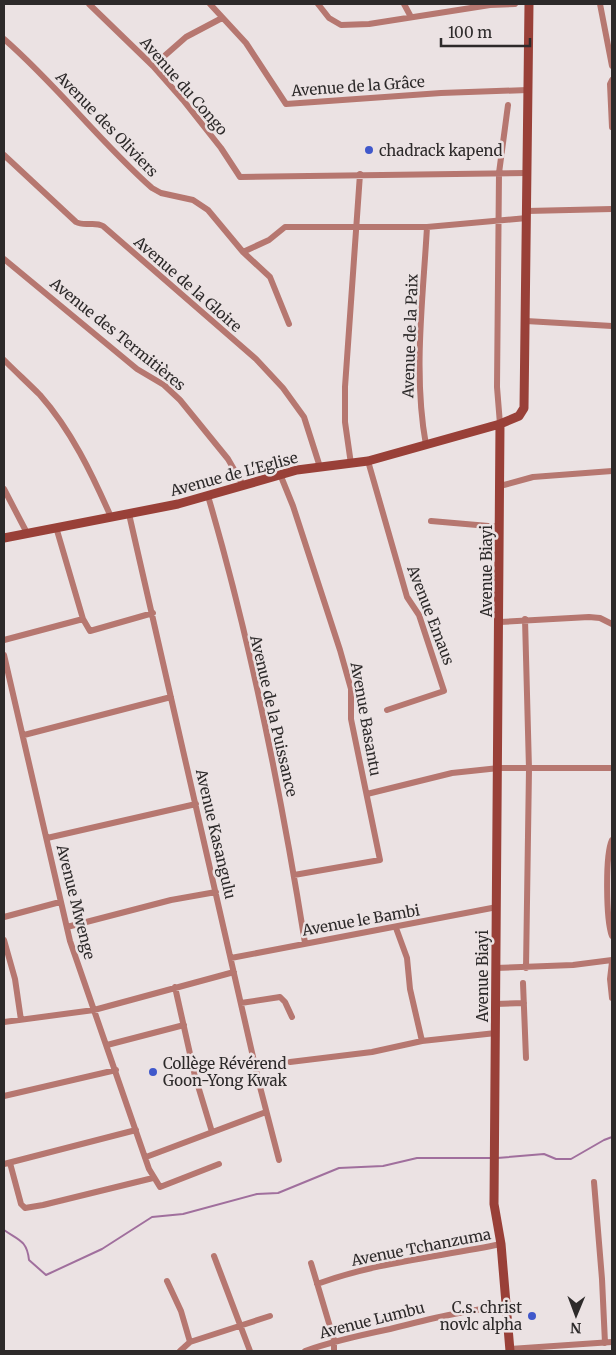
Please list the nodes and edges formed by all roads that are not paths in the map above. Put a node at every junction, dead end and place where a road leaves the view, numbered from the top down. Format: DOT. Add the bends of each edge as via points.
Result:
graph roads {
  1 [pos="89,4"];
  2 [pos="210,4"];
  3 [pos="318,4"];
  4 [pos="404,4"];
  5 [pos="516,4"];
  6 [pos="529,4"];
  7 [pos="600,4"];
  8 [pos="411,17"];
  9 [pos="222,18"];
  10 [pos="4,38"];
  11 [pos="153,66"];
  12 [pos="612,66"];
  13 [pos="612,80"];
  14 [pos="528,90"];
  15 [pos="508,105"];
  16 [pos="612,127"];
  17 [pos="4,155"];
  18 [pos="527,173"];
  19 [pos="360,174"];
  20 [pos="500,174"];
  21 [pos="612,209"];
  22 [pos="527,215"];
  23 [pos="500,220"];
  24 [pos="427,227"];
  25 [pos="356,228"];
  26 [pos="244,252"];
  27 [pos="4,259"];
  28 [pos="526,321"];
  29 [pos="288,324"];
  30 [pos="612,326"];
  31 [pos="4,360"];
  32 [pos="500,424"];
  33 [pos="426,445"];
  34 [pos="368,461"];
  35 [pos="351,464"];
  36 [pos="320,467"];
  37 [pos="612,471"];
  38 [pos="280,474"];
  39 [pos="243,485"];
  40 [pos="500,486"];
  41 [pos="4,489"];
  42 [pos="208,496"];
  43 [pos="129,514"];
  44 [pos="112,517"];
  45 [pos="431,521"];
  46 [pos="56,527"];
  47 [pos="500,527"];
  48 [pos="28,533"];
  49 [pos="4,538"];
  50 [pos="153,614"];
  51 [pos="83,619"];
  52 [pos="525,619"];
  53 [pos="500,622"];
  54 [pos="612,624"];
  55 [pos="4,640"];
  56 [pos="4,655"];
  57 [pos="171,696"];
  58 [pos="387,710"];
  59 [pos="24,735"];
  60 [pos="499,768"];
  61 [pos="612,768"];
  62 [pos="529,769"];
  63 [pos="367,794"];
  64 [pos="196,804"];
  65 [pos="47,838"];
  66 [pos="612,840"];
  67 [pos="294,875"];
  68 [pos="610,890"];
  69 [pos="216,892"];
  70 [pos="60,902"];
  71 [pos="497,907"];
  72 [pos="4,917"];
  73 [pos="67,927"];
  74 [pos="396,928"];
  75 [pos="612,936"];
  76 [pos="4,940"];
  77 [pos="305,943"];
  78 [pos="231,958"];
  79 [pos="612,961"];
  80 [pos="495,968"];
  81 [pos="526,968"];
  82 [pos="234,972"];
  83 [pos="523,984"];
  84 [pos="175,987"];
  85 [pos="612,998"];
  86 [pos="241,1002"];
  87 [pos="524,1003"];
  88 [pos="495,1004"];
  89 [pos="94,1010"];
  90 [pos="292,1017"];
  91 [pos="21,1020"];
  92 [pos="4,1022"];
  93 [pos="184,1025"];
  94 [pos="496,1033"];
  95 [pos="422,1041"];
  96 [pos="107,1045"];
  97 [pos="526,1058"];
  98 [pos="290,1062"];
  99 [pos="116,1070"];
  100 [pos="4,1096"];
  101 [pos="266,1112"];
  102 [pos="136,1130"];
  103 [pos="212,1132"];
  104 [pos="146,1157"];
  105 [pos="279,1160"];
  106 [pos="7,1163"];
  107 [pos="219,1164"];
  108 [pos="153,1178"];
  109 [pos="594,1182"];
  110 [pos="500,1244"];
  111 [pos="214,1256"];
  112 [pos="311,1263"];
  113 [pos="167,1281"];
  114 [pos="317,1284"];
  115 [pos="506,1306"];
  116 [pos="270,1316"];
  117 [pos="240,1325"];
  118 [pos="334,1340"];
  119 [pos="190,1342"];
  120 [pos="612,1342"];
  121 [pos="605,1343"];
  122 [pos="510,1350"];
  123 [pos="180,1351"];
  124 [pos="250,1351"];
  125 [pos="305,1351"];
  126 [pos="334,1351"];
  1 -- 11 [label="street, Avenue du Congo"];
  2 -- 9 [label="street, Avenue de la Grâce"];
  3 -- 8 [label="street" via="329,18 341,25"];
  4 -- 8 [label="street"];
  5 -- 8 [label="street"];
  6 -- 14 [label="street"];
  7 -- 12 [label="street"];
  9 -- 11 [label="street" via="186,37"];
  9 -- 14 [label="street, Avenue de la Grâce" via="246,43 286,104"];
  10 -- 26 [label="street, Avenue des Oliviers" via="141,178 161,193 200,203"];
  11 -- 19 [label="street, Avenue du Congo" via="209,132 238,176"];
  13 -- 16 [label="street"];
  14 -- 18 [label="street"];
  15 -- 20 [label="street"];
  17 -- 36 [label="street, Avenue de la Gloire" via="76,222 103,226 256,358 304,416"];
  18 -- 20 [label="street, Avenue du Congo"];
  18 -- 22 [label="street"];
  19 -- 20 [label="street, Avenue du Congo"];
  19 -- 25 [label="street"];
  20 -- 23 [label="street"];
  21 -- 22 [label="street"];
  22 -- 23 [label="street"];
  22 -- 28 [label="street"];
  23 -- 24 [label="street"];
  23 -- 32 [label="street" via="497,328"];
  24 -- 25 [label="street"];
  24 -- 33 [label="street, Avenue de la Paix" via="419,379"];
  25 -- 26 [label="street" via="285,227"];
  25 -- 35 [label="street" via="345,387 345,422"];
  26 -- 29 [label="street, Avenue des Oliviers" via="270,276"];
  27 -- 39 [label="street, Avenue des Termitières" via="137,369 180,400 228,459"];
  28 -- 30 [label="street"];
  28 -- 32 [label="street" via="524,411"];
  31 -- 44 [label="street" via="41,396 58,419 95,480"];
  32 -- 33 [label="street, Avenue de L'Eglise"];
  32 -- 40 [label="street, Avenue Biayi"];
  33 -- 34 [label="street, Avenue de L'Eglise"];
  34 -- 35 [label="street, Avenue de L'Eglise"];
  34 -- 58 [label="street, Avenue Emaus" via="407,597 419,615 444,690"];
  35 -- 36 [label="street, Avenue de L'Eglise"];
  36 -- 38 [label="street, Avenue de L'Eglise"];
  37 -- 40 [label="street" via="533,477"];
  38 -- 39 [label="street, Avenue de L'Eglise"];
  38 -- 63 [label="street, Avenue Basantu" via="351,689 351,719"];
  39 -- 42 [label="street, Avenue de L'Eglise"];
  40 -- 47 [label="street, Avenue Biayi"];
  41 -- 48 [label="street"];
  42 -- 43 [label="street, Avenue de L'Eglise"];
  42 -- 67 [label="street, Avenue de la Puissance" via="241,622"];
  43 -- 44 [label="street, Avenue de L'Eglise"];
  43 -- 50 [label="street, Avenue Kasangulu"];
  44 -- 46 [label="street, Avenue de L'Eglise"];
  45 -- 47 [label="street"];
  46 -- 48 [label="street, Avenue de L'Eglise"];
  46 -- 51 [label="street"];
  47 -- 53 [label="street, Avenue Biayi"];
  48 -- 49 [label="street, Avenue de L'Eglise"];
  50 -- 51 [label="street" via="90,630"];
  50 -- 57 [label="street, Avenue Kasangulu"];
  51 -- 55 [label="street"];
  52 -- 53 [label="street"];
  52 -- 54 [label="street" via="588,617"];
  52 -- 62 [label="street"];
  53 -- 60 [label="street, Avenue Biayi"];
  56 -- 59 [label="street, Avenue Mwenge"];
  57 -- 59 [label="street"];
  57 -- 64 [label="street, Avenue Kasangulu"];
  59 -- 65 [label="street, Avenue Mwenge"];
  60 -- 62 [label="street"];
  60 -- 63 [label="street" via="436,775"];
  60 -- 71 [label="street, Avenue Biayi"];
  61 -- 62 [label="street"];
  62 -- 81 [label="street"];
  63 -- 67 [label="street, Avenue Basantu" via="380,861"];
  64 -- 65 [label="street"];
  64 -- 69 [label="street, Avenue Kasangulu"];
  65 -- 70 [label="street, Avenue Mwenge"];
  66 -- 68 [label="street" via="608,857"];
  67 -- 77 [label="street, Avenue de la Puissance"];
  68 -- 75 [label="street" via="608,920"];
  69 -- 73 [label="street" via="171,900"];
  69 -- 78 [label="street, Avenue Kasangulu"];
  70 -- 72 [label="street"];
  70 -- 73 [label="street, Avenue Mwenge"];
  71 -- 74 [label="street, Avenue le Bambi"];
  71 -- 80 [label="street, Avenue Biayi"];
  73 -- 89 [label="street, Avenue Mwenge"];
  74 -- 77 [label="street, Avenue le Bambi"];
  74 -- 95 [label="street" via="407,958 410,989"];
  76 -- 91 [label="street" via="15,979"];
  77 -- 78 [label="street, Avenue le Bambi"];
  78 -- 82 [label="street, Avenue Kasangulu"];
  79 -- 81 [label="street"];
  79 -- 85 [label="street"];
  80 -- 81 [label="street"];
  80 -- 88 [label="street, Avenue Biayi"];
  82 -- 84 [label="street"];
  82 -- 86 [label="street, Avenue Kasangulu"];
  83 -- 87 [label="street"];
  84 -- 89 [label="street"];
  84 -- 93 [label="street"];
  86 -- 90 [label="street" via="280,996"];
  86 -- 101 [label="street, Avenue Kasangulu"];
  87 -- 88 [label="street"];
  87 -- 97 [label="street"];
  88 -- 94 [label="street, Avenue Biayi"];
  89 -- 91 [label="street"];
  89 -- 96 [label="street, Avenue Mwenge"];
  91 -- 92 [label="street"];
  93 -- 96 [label="street"];
  93 -- 103 [label="street"];
  94 -- 95 [label="street"];
  94 -- 110 [label="street, Avenue Biayi" via="494,1204"];
  95 -- 98 [label="street" via="372,1052"];
  96 -- 99 [label="street, Avenue Mwenge"];
  99 -- 100 [label="street"];
  99 -- 102 [label="street, Avenue Mwenge"];
  101 -- 103 [label="street"];
  101 -- 105 [label="street, Avenue Kasangulu"];
  102 -- 104 [label="street, Avenue Mwenge"];
  102 -- 106 [label="street"];
  103 -- 104 [label="street"];
  104 -- 108 [label="street, Avenue Mwenge"];
  106 -- 108 [label="street" via="25,1208"];
  107 -- 108 [label="street" via="160,1186"];
  109 -- 121 [label="street"];
  110 -- 114 [label="street, Avenue Tchanzuma" via="398,1261"];
  110 -- 115 [label="street, Avenue Biayi"];
  111 -- 117 [label="street"];
  112 -- 114 [label="street"];
  113 -- 119 [label="street" via="181,1311"];
  114 -- 118 [label="street"];
  115 -- 118 [label="street, Avenue Lumbu" via="461,1311"];
  115 -- 122 [label="street, Avenue Biayi"];
  116 -- 117 [label="street"];
  117 -- 119 [label="street"];
  117 -- 124 [label="street"];
  118 -- 125 [label="street, Avenue Lumbu"];
  118 -- 126 [label="street"];
  119 -- 123 [label="street"];
  120 -- 121 [label="street"];
  121 -- 122 [label="street"];
}
